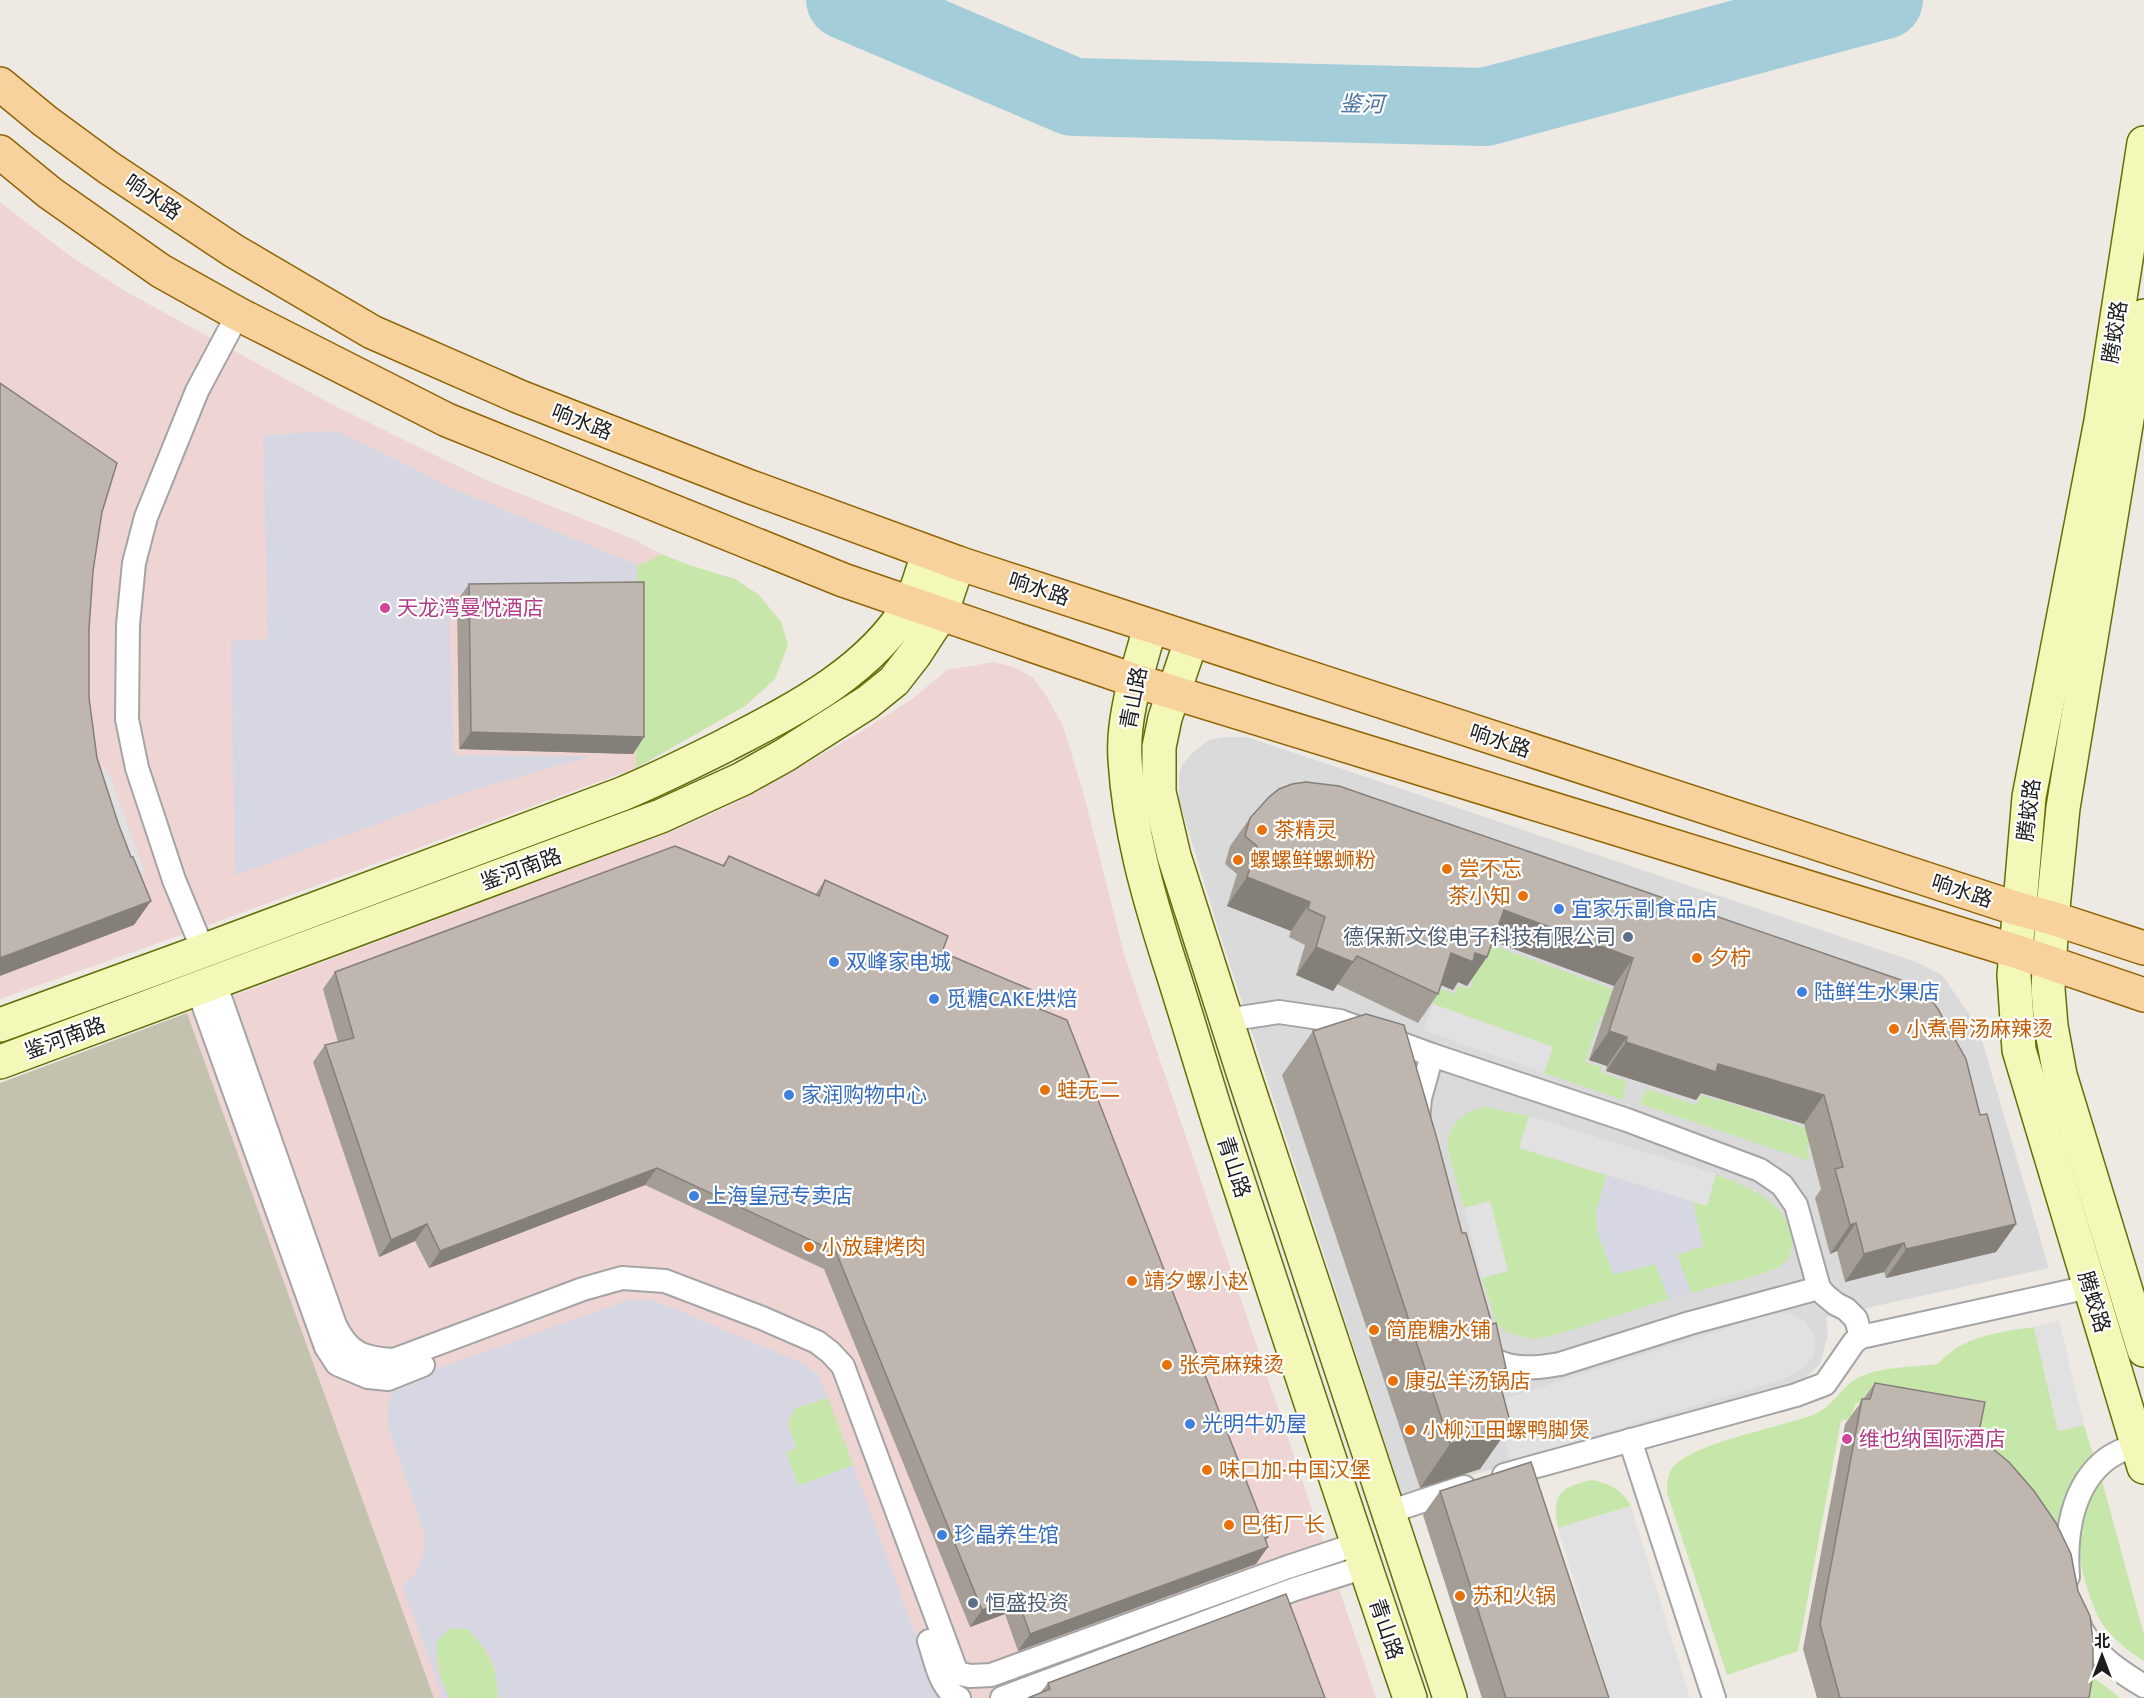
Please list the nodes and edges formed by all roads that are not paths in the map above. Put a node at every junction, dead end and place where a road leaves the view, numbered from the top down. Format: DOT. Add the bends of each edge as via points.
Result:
graph roads {
  1 [pos="0,84"];
  2 [pos="2144,143"];
  3 [pos="0,152"];
  4 [pos="238,314"];
  5 [pos="2144,316"];
  6 [pos="943,558"];
  7 [pos="910,604"];
  8 [pos="941,614"];
  9 [pos="1150,627"];
  10 [pos="1191,641"];
  11 [pos="1136,681"];
  12 [pos="1174,692"];
  13 [pos="2018,909"];
  14 [pos="2052,918"];
  15 [pos="2144,948"];
  16 [pos="202,950"];
  17 [pos="2015,951"];
  18 [pos="2051,962"];
  19 [pos="206,986"];
  20 [pos="2144,995"];
  21 [pos="1226,1020"];
  22 [pos="0,1025"];
  23 [pos="1432,1055"];
  24 [pos="0,1062"];
  25 [pos="1419,1143"];
  26 [pos="2089,1287"];
  27 [pos="1819,1288"];
  28 [pos="1475,1328"];
  29 [pos="1862,1337"];
  30 [pos="2144,1350"];
  31 [pos="1630,1440"];
  32 [pos="2141,1456"];
  33 [pos="1524,1469"];
  34 [pos="1531,1491"];
  35 [pos="1389,1512"];
  36 [pos="1361,1556"];
  37 [pos="2144,1686"];
  38 [pos="959,1698"];
  39 [pos="1002,1698"];
  40 [pos="1410,1698"];
  41 [pos="1450,1698"];
  42 [pos="1714,1698"];
  1 -- 6 [label="main road, 响水路" via="63,135 171,210 372,332 591,426"];
  2 -- 13 [label="street, 腾蛟路" via="2101,421 2029,797"];
  3 -- 4 [label="main road, 响水路" via="50,193 161,271"];
  4 -- 7 [label="main road, 响水路" via="447,420"];
  4 -- 16 [label="lane" via="197,391 146,517 134,563 128,625 128,719 137,768"];
  5 -- 14 [label="street, 腾蛟路" via="2063,808"];
  6 -- 7 [label="street, 鉴河南路"];
  6 -- 8 [label="street, 鉴河南路"];
  6 -- 9 [label="main road, 响水路"];
  7 -- 8 [label="main road, 响水路"];
  7 -- 16 [label="street, 鉴河南路" via="871,653 849,671 777,719 669,774"];
  8 -- 11 [label="main road, 响水路"];
  8 -- 19 [label="street, 鉴河南路" via="894,681 868,702 742,779 661,816"];
  9 -- 10 [label="main road, 响水路"];
  9 -- 11 [label="street, 青山路"];
  10 -- 12 [label="street, 青山路"];
  10 -- 13 [label="main road, 响水路"];
  11 -- 12 [label="main road, 响水路"];
  11 -- 36 [label="street, 青山路" via="1124,755 1140,864 1206,1082"];
  12 -- 17 [label="main road, 响水路"];
  12 -- 21 [label="street, 青山路" via="1159,747 1159,792 1174,856"];
  13 -- 14 [label="main road, 响水路"];
  13 -- 17 [label="street, 腾蛟路"];
  14 -- 15 [label="main road, 响水路"];
  14 -- 18 [label="street, 腾蛟路"];
  16 -- 22 [label="street, 鉴河南路"];
  17 -- 18 [label="main road, 响水路"];
  17 -- 26 [label="street, 腾蛟路" via="2019,1050"];
  18 -- 20 [label="main road, 响水路"];
  18 -- 30 [label="street, 腾蛟路" via="2051,1026 2060,1075"];
  19 -- 24 [label="street, 鉴河南路"];
  19 -- 36 [label="lane" via="343,1342 358,1354 394,1360 583,1288 622,1278 665,1281 817,1342 843,1366 957,1673 991,1675 1277,1571"];
  19 -- 38 [label="lane" via="326,1347 337,1364 368,1377 388,1379 629,1289 666,1294 808,1351 833,1373 943,1682"];
  21 -- 23 [label="lane" via="1279,1012 1340,1021"];
  21 -- 35 [label="street, 青山路"];
  23 -- 25 [label="lane" via="1420,1098"];
  23 -- 27 [label="lane" via="1627,1120 1760,1170 1782,1185 1796,1205"];
  26 -- 29 [label="lane"];
  26 -- 32 [label="street, 腾蛟路"];
  27 -- 28 [label="lane" via="1542,1368 1523,1368 1495,1360 1482,1350"];
  27 -- 29 [label="lane" via="1856,1319"];
  29 -- 31 [label="lane" via="1854,1342 1825,1384"];
  31 -- 33 [label="lane"];
  31 -- 42 [label="lane"];
  32 -- 37 [label="lane" via="2106,1459 2084,1486 2071,1521 2067,1561 2072,1600 2082,1630 2106,1660"];
  33 -- 34 [label="lane"];
  33 -- 35 [label="lane"];
  35 -- 41 [label="street, 青山路"];
  36 -- 39 [label="lane" via="1295,1589"];
  36 -- 40 [label="street, 青山路"];
}
